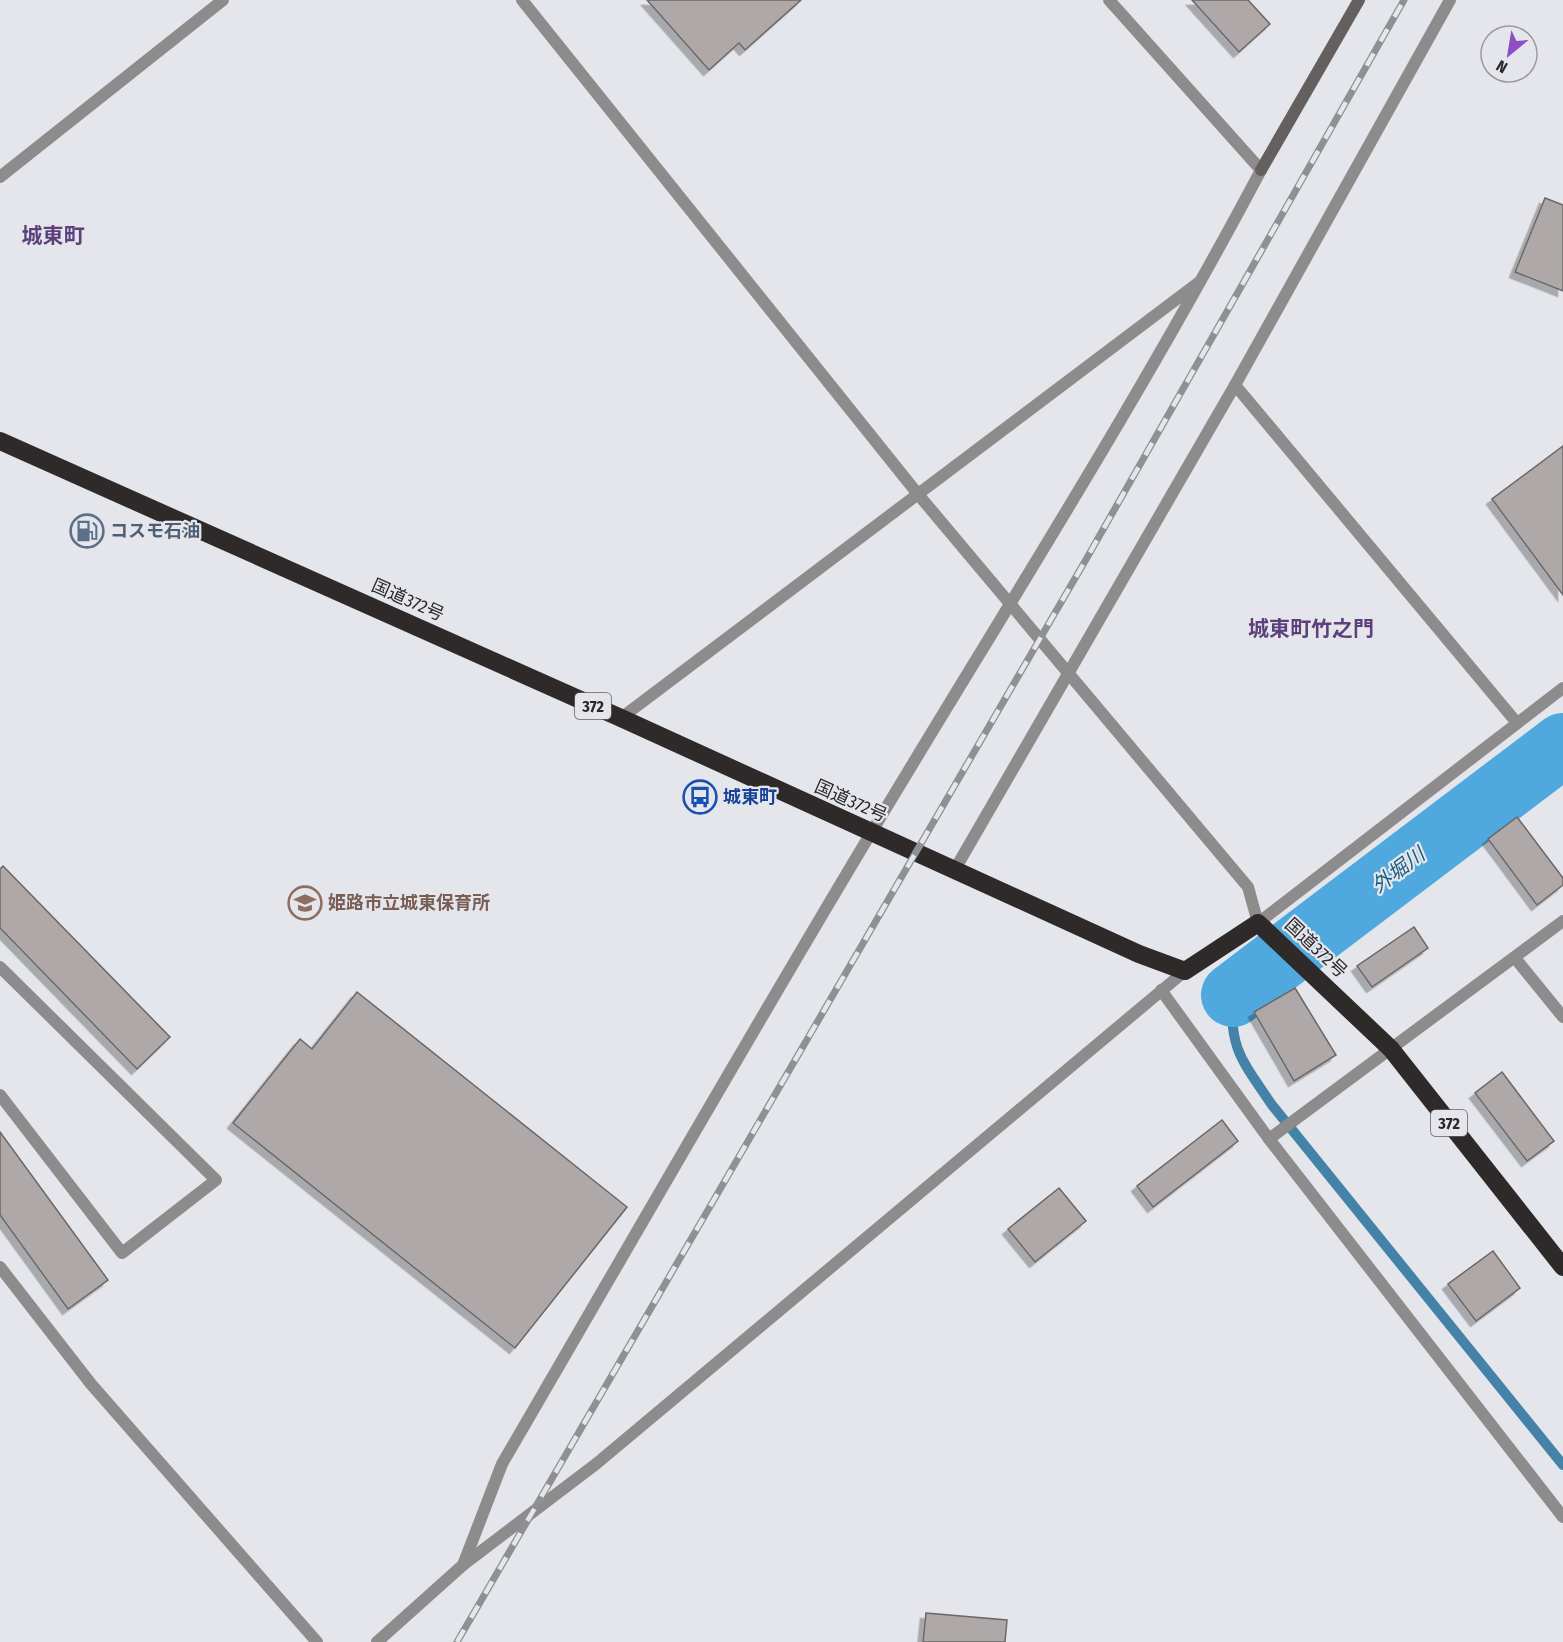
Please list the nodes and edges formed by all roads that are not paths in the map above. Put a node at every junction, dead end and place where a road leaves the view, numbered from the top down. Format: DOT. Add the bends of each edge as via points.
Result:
graph roads {
  1 [pos="223,0"];
  2 [pos="522,0"];
  3 [pos="1108,0"];
  4 [pos="1359,0"];
  5 [pos="1450,0"];
  6 [pos="1261,170"];
  7 [pos="0,177"];
  8 [pos="1203,279"];
  9 [pos="1235,385"];
  10 [pos="0,441"];
  11 [pos="917,493"];
  12 [pos="1012,604"];
  13 [pos="1069,673"];
  14 [pos="1563,688"];
  15 [pos="621,718"];
  16 [pos="1517,723"];
  17 [pos="871,833"];
  18 [pos="954,871"];
  19 [pos="1563,921"];
  20 [pos="1258,923"];
  21 [pos="1515,958"];
  22 [pos="0,967"];
  23 [pos="1185,971"];
  24 [pos="1161,990"];
  25 [pos="1563,1017"];
  26 [pos="1391,1049"];
  27 [pos="0,1095"];
  28 [pos="1269,1139"];
  29 [pos="0,1267"];
  30 [pos="1563,1267"];
  31 [pos="1563,1517"];
  32 [pos="463,1564"];
  33 [pos="317,1642"];
  34 [pos="376,1642"];
  1 -- 7 [label="street"];
  2 -- 11 [label="street"];
  3 -- 6 [label="street"];
  4 -- 6 [label="street"];
  5 -- 9 [label="street"];
  6 -- 8 [label="street"];
  8 -- 11 [label="street"];
  8 -- 12 [label="street"];
  9 -- 13 [label="street"];
  9 -- 16 [label="street"];
  10 -- 15 [label="highway, 国道372号 / 372"];
  11 -- 12 [label="street"];
  11 -- 15 [label="street"];
  12 -- 13 [label="street"];
  12 -- 17 [label="street"];
  13 -- 18 [label="street"];
  13 -- 20 [label="street" via="1248,887"];
  14 -- 16 [label="street"];
  15 -- 17 [label="highway, 国道372号 / 372"];
  16 -- 20 [label="street"];
  17 -- 18 [label="highway, 国道372号 / 372"];
  17 -- 32 [label="street" via="502,1464"];
  18 -- 23 [label="highway, 国道372号 / 372"];
  19 -- 21 [label="street"];
  20 -- 23 [label="highway, 国道372号"];
  20 -- 26 [label="highway, 国道372号 / 372"];
  21 -- 25 [label="street"];
  21 -- 26 [label="street"];
  22 -- 27 [label="street" via="216,1180 122,1253"];
  23 -- 24 [label="street"];
  24 -- 28 [label="street"];
  24 -- 32 [label="street" via="596,1464"];
  26 -- 28 [label="street"];
  26 -- 30 [label="highway, 国道372号 / 372"];
  28 -- 31 [label="street"];
  29 -- 33 [label="street" via="91,1384"];
  32 -- 34 [label="street"];
}
